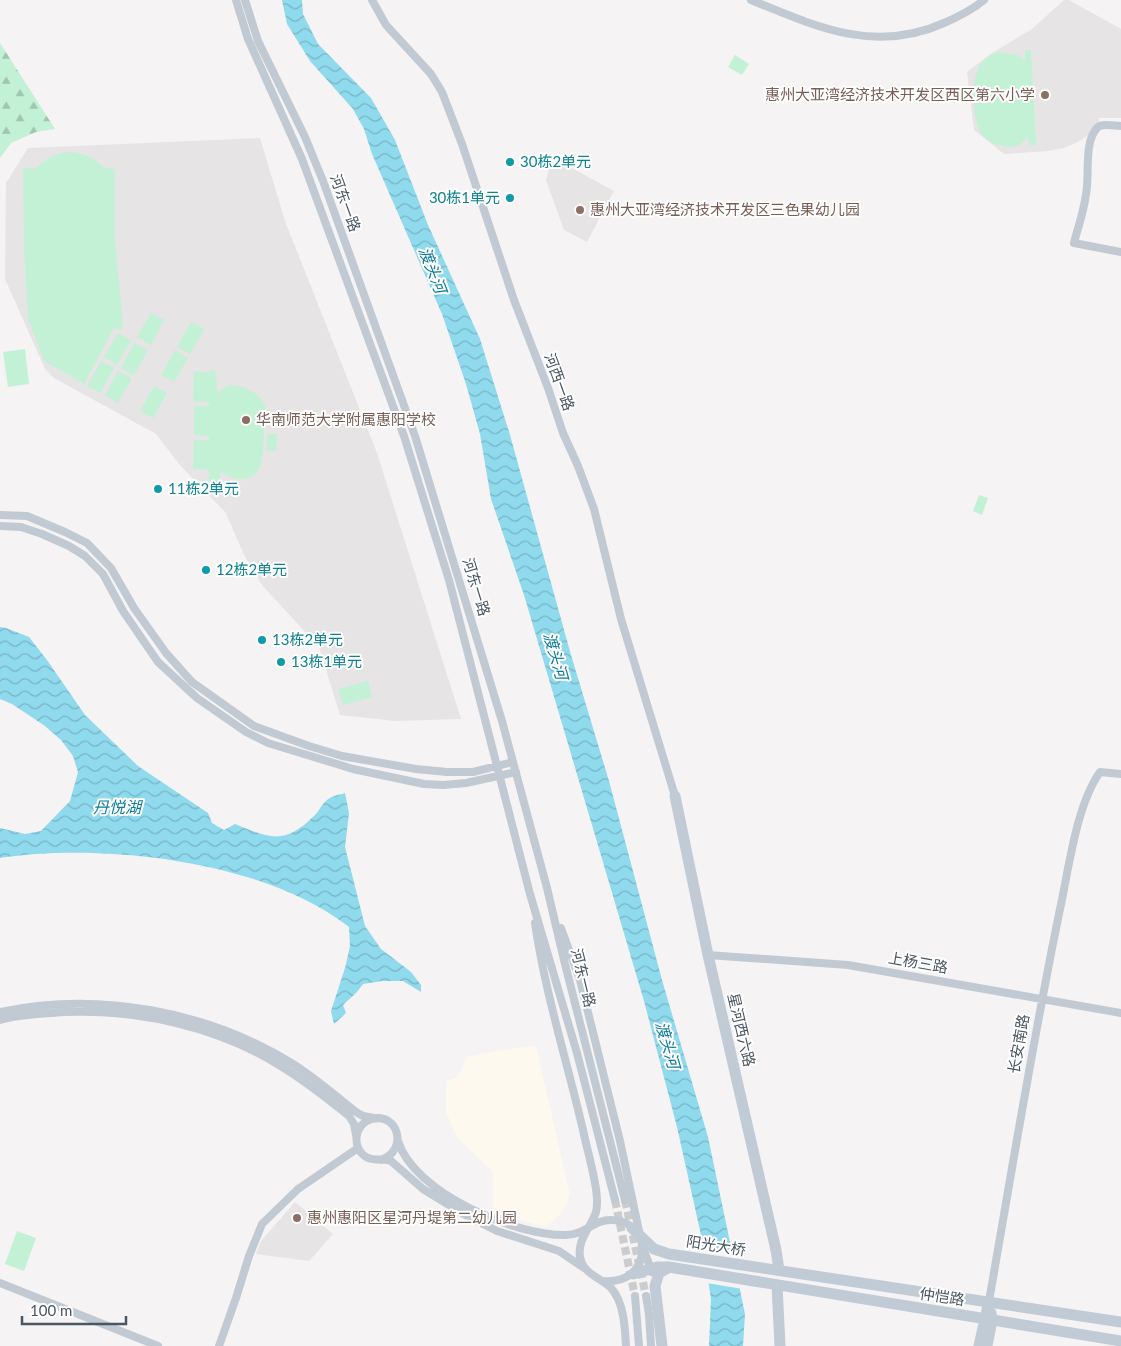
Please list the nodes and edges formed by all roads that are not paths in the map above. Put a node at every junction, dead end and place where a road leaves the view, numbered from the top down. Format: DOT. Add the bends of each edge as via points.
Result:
graph roads {
  1 [pos="236,0"];
  2 [pos="245,0"];
  3 [pos="372,0"];
  4 [pos="751,0"];
  5 [pos="984,0"];
  6 [pos="1121,126"];
  7 [pos="1121,252"];
  8 [pos="0,515"];
  9 [pos="0,526"];
  10 [pos="513,762"];
  11 [pos="496,766"];
  12 [pos="516,772"];
  13 [pos="1121,774"];
  14 [pos="499,776"];
  15 [pos="675,796"];
  16 [pos="530,894"];
  17 [pos="551,903"];
  18 [pos="708,955"];
  19 [pos="1042,998"];
  20 [pos="0,1012"];
  21 [pos="1121,1013"];
  22 [pos="0,1020"];
  23 [pos="374,1118"];
  24 [pos="356,1134"];
  25 [pos="398,1140"];
  26 [pos="358,1148"];
  27 [pos="381,1160"];
  28 [pos="615,1200"];
  29 [pos="625,1200"];
  30 [pos="632,1228"];
  31 [pos="587,1230"];
  32 [pos="641,1241"];
  33 [pos="670,1267"];
  34 [pos="585,1268"];
  35 [pos="651,1268"];
  36 [pos="759,1268"];
  37 [pos="779,1270"];
  38 [pos="633,1274"];
  39 [pos="602,1281"];
  40 [pos="757,1281"];
  41 [pos="0,1283"];
  42 [pos="778,1285"];
  43 [pos="636,1296"];
  44 [pos="651,1297"];
  45 [pos="989,1301"];
  46 [pos="988,1319"];
  47 [pos="1121,1322"];
  48 [pos="1121,1341"];
  49 [pos="158,1346"];
  50 [pos="219,1346"];
  51 [pos="626,1346"];
  52 [pos="640,1346"];
  53 [pos="651,1346"];
  54 [pos="662,1346"];
  55 [pos="780,1346"];
  56 [pos="980,1346"];
  57 [pos="988,1346"];
  1 -- 11 [label="street, 河东一路" via="248,39 302,159 404,436 449,580"];
  2 -- 10 [label="street, 河东一路" via="258,41 320,175 412,426"];
  3 -- 15 [label="street, 河西一路" via="386,25 431,74 462,144 514,300 594,509 621,619"];
  4 -- 5 [label="street" via="813,24 874,38 931,29"];
  6 -- 7 [label="street" via="1102,125 1097,128 1090,145 1086,195 1074,243"];
  8 -- 11 [label="street" via="27,516 87,544 111,568 144,623 192,682 254,726 342,756 373,762 447,772 472,772"];
  9 -- 14 [label="street" via="21,526 85,556 103,574 123,611 158,662 198,698 246,732 268,743 353,769 424,784 466,783"];
  10 -- 11 [label="street"];
  10 -- 12 [label="street, 河东一路"];
  11 -- 14 [label="street, 河东一路"];
  12 -- 14 [label="street"];
  12 -- 17 [label="street, 河东一路"];
  13 -- 19 [label="street, 长安南路" via="1100,772 1080,814"];
  14 -- 16 [label="street, 河东一路"];
  15 -- 18 [label="street, 星河西六路"];
  16 -- 28 [label="street, 河东一路" via="577,1053"];
  16 -- 31 [label="street" via="544,977 596,1188 596,1211"];
  17 -- 29 [label="street, 河东一路"];
  17 -- 32 [label="street" via="580,980"];
  18 -- 19 [label="street, 上杨三路" via="848,965"];
  18 -- 37 [label="street, 星河西六路"];
  19 -- 21 [label="street, 上杨三路"];
  19 -- 45 [label="street, 长安南路"];
  20 -- 23 [label="street" via="49,1006 116,1005 195,1020 273,1053 356,1112"];
  22 -- 24 [label="street" via="48,1013 110,1012 193,1027 256,1052 297,1076 350,1116"];
  23 -- 24 [label="street" via="363,1123"];
  23 -- 25 [label="street" via="389,1122"];
  24 -- 26 [label="street"];
  25 -- 27 [label="street" via="392,1153"];
  25 -- 31 [label="street" via="408,1161 424,1177 453,1199 481,1213 546,1234 577,1234"];
  26 -- 27 [label="street" via="367,1158"];
  26 -- 50 [label="street" via="298,1189 262,1224"];
  27 -- 34 [label="street" via="396,1164 423,1189 467,1216 497,1231 559,1251"];
  30 -- 31 [label="street" via="614,1219 604,1220"];
  30 -- 32 [label="street"];
  31 -- 34 [label="street" via="580,1248 580,1259"];
  32 -- 35 [label="street"];
  32 -- 36 [label="street, 阳光大桥" via="669,1254"];
  32 -- 38 [label="street" via="642,1255"];
  33 -- 35 [label="street"];
  33 -- 40 [label="street, 阳光大桥"];
  33 -- 44 [label="street" via="656,1276"];
  34 -- 39 [label="street"];
  35 -- 38 [label="street"];
  35 -- 44 [label="street"];
  36 -- 37 [label="street, 仲恺路"];
  37 -- 45 [label="street, 仲恺路"];
  38 -- 39 [label="street" via="624,1280"];
  39 -- 51 [label="street" via="618,1299"];
  40 -- 42 [label="street, 仲恺路"];
  41 -- 49 [label="street"];
  42 -- 46 [label="street, 仲恺路"];
  42 -- 55 [label="street"];
  43 -- 52 [label="street"];
  44 -- 53 [label="street"];
  44 -- 54 [label="street"];
  45 -- 46 [label="street, 长安南路"];
  45 -- 47 [label="street, 仲恺路"];
  46 -- 48 [label="street, 仲恺路"];
  46 -- 56 [label="street, 长安南路"];
  46 -- 57 [label="street, 长安南路"];
}
